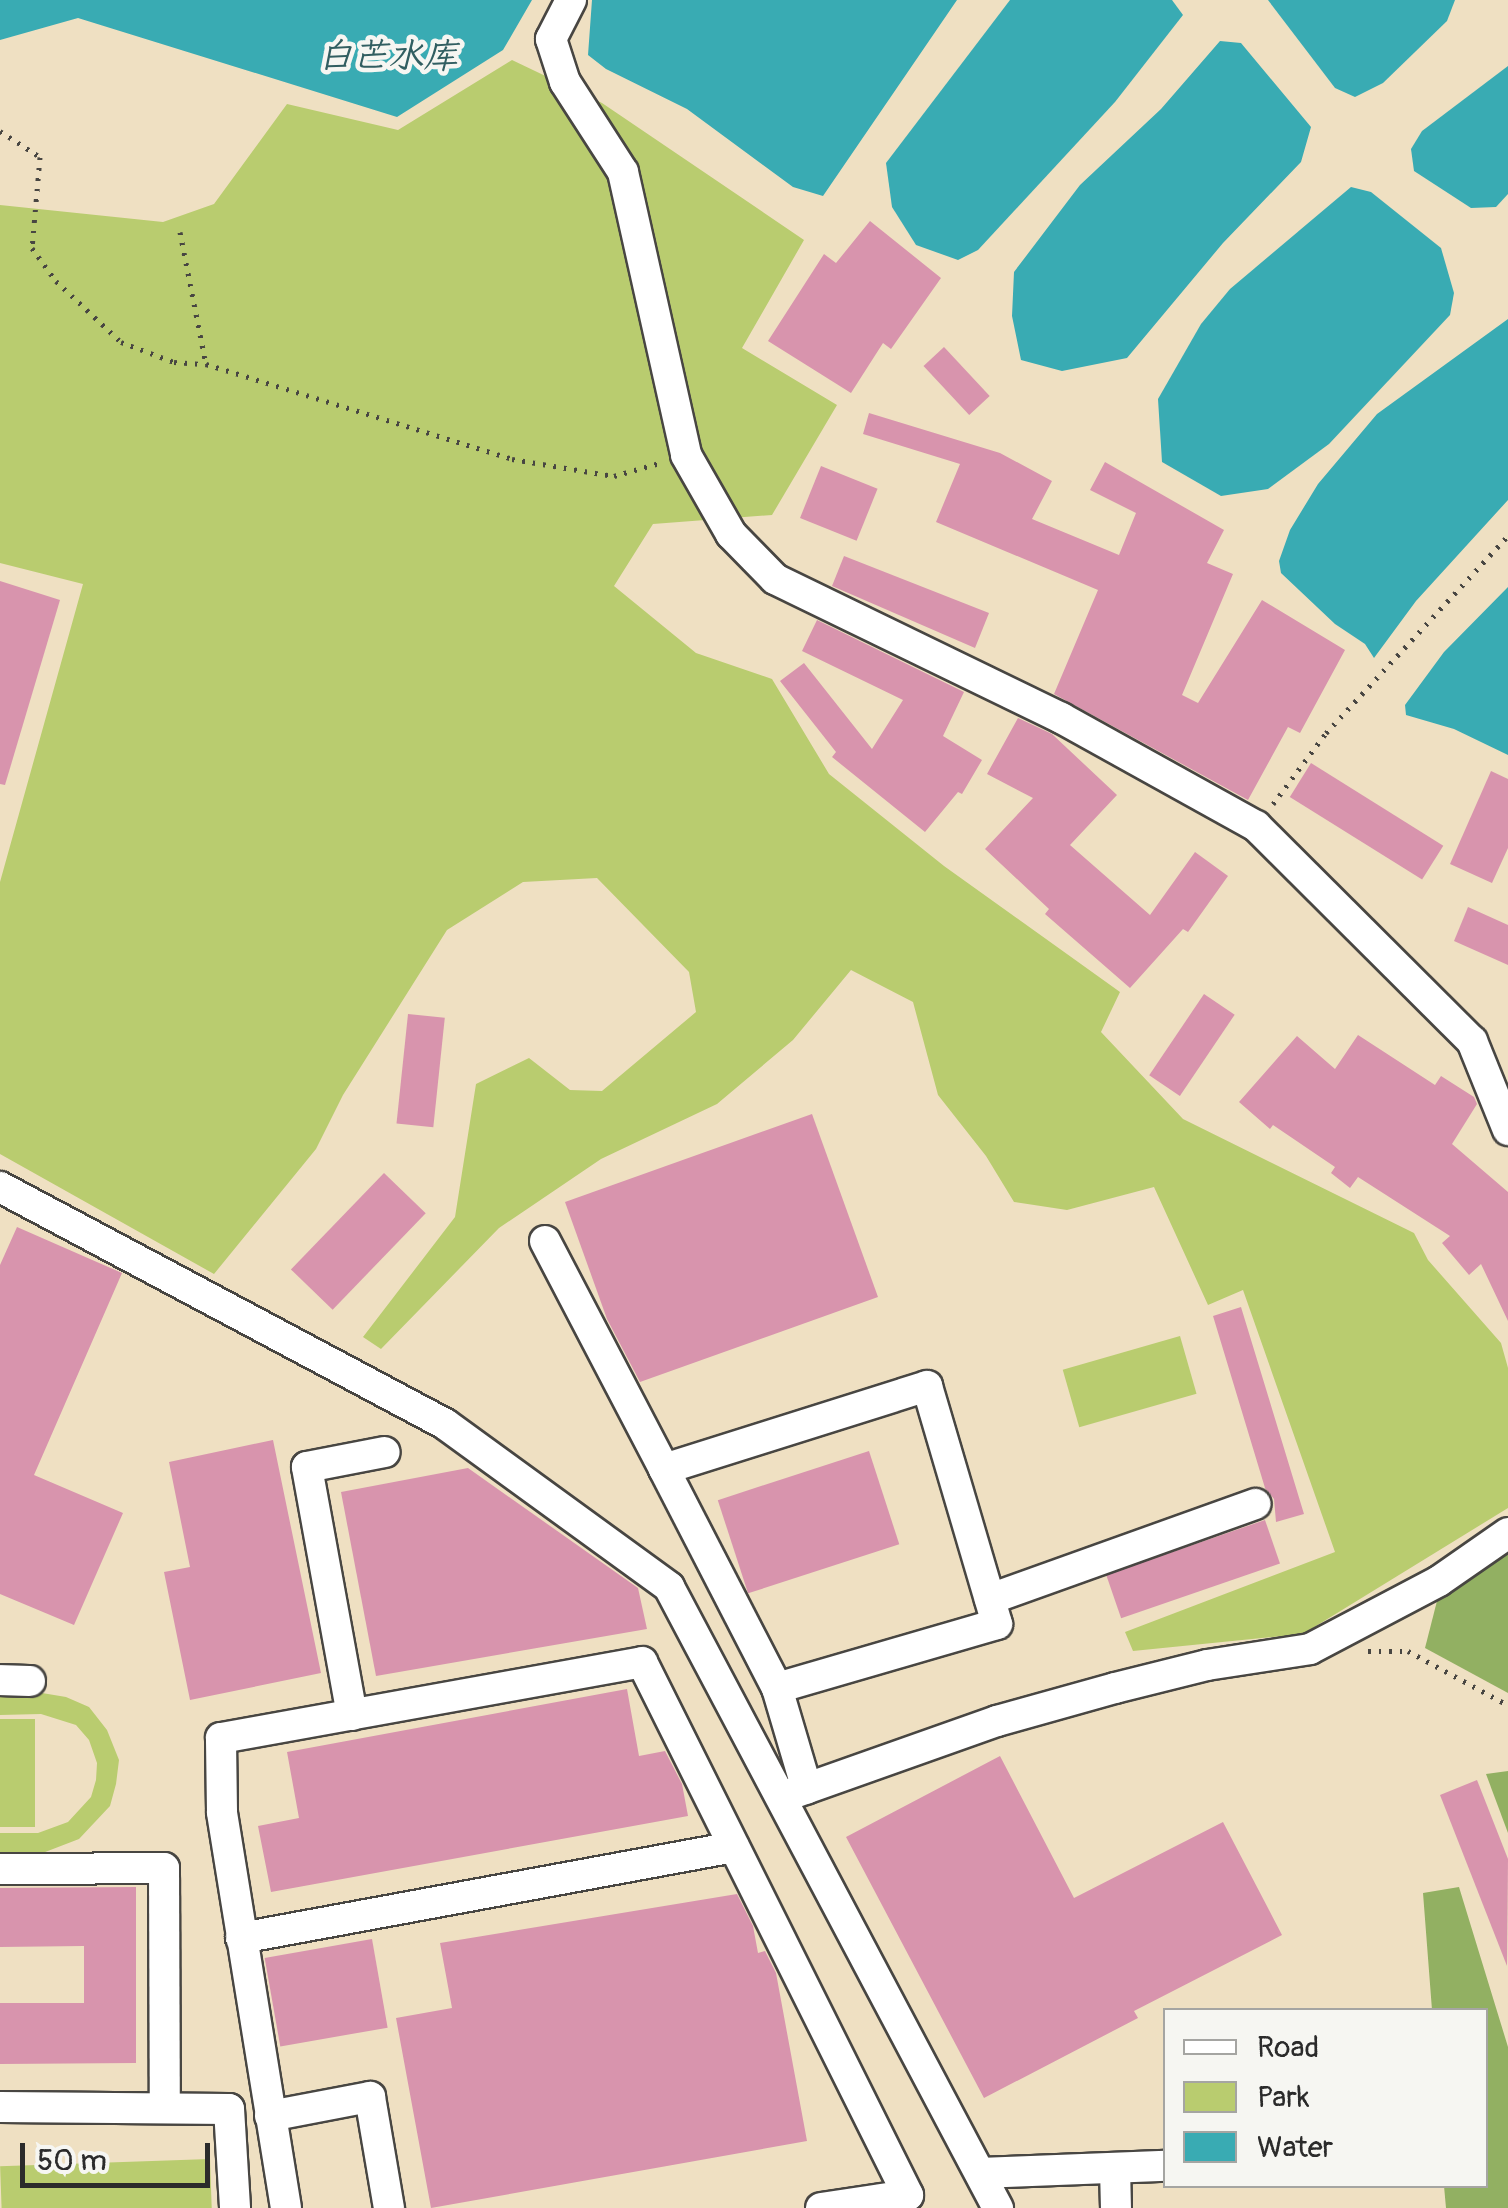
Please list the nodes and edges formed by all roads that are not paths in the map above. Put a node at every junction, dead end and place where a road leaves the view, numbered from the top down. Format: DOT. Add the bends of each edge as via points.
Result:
graph roads {
  1 [pos="571,0"];
  2 [pos="1508,1130"];
  3 [pos="0,1187"];
  4 [pos="545,1241"];
  5 [pos="385,1452"];
  6 [pos="664,1469"];
  7 [pos="1256,1504"];
  8 [pos="1508,1533"];
  9 [pos="990,1599"];
  10 [pos="777,1688"];
  11 [pos="352,1715"];
  12 [pos="794,1793"];
  13 [pos="734,1847"];
  14 [pos="0,1869"];
  15 [pos="241,1938"];
  16 [pos="0,2107"];
  17 [pos="165,2108"];
  18 [pos="270,2116"];
  19 [pos="1163,2166"];
  20 [pos="1115,2168"];
  21 [pos="980,2173"];
  22 [pos="235,2208"];
  23 [pos="286,2208"];
  24 [pos="389,2208"];
  25 [pos="822,2208"];
  26 [pos="998,2208"];
  27 [pos="1116,2208"];
  1 -- 2 [label="street" via="550,40 565,82 623,172 686,455 731,534 775,579 1061,718 1256,826 1472,1041"];
  3 -- 12 [label="street" via="446,1424 669,1587"];
  4 -- 6 [label="street"];
  5 -- 11 [label="street" via="307,1466"];
  6 -- 9 [label="street" via="927,1386"];
  6 -- 10 [label="street"];
  7 -- 9 [label="street"];
  8 -- 12 [label="street" via="1439,1581 1310,1650 1115,1688 997,1721"];
  9 -- 10 [label="street" via="998,1624"];
  10 -- 12 [label="street"];
  11 -- 13 [label="street" via="642,1662"];
  11 -- 15 [label="street" via="220,1738 222,1812"];
  12 -- 21 [label="street"];
  13 -- 15 [label="street"];
  13 -- 25 [label="street" via="908,2195"];
  14 -- 17 [label="street" via="164,1868"];
  15 -- 18 [label="street"];
  16 -- 17 [label="street"];
  17 -- 22 [label="street" via="229,2108"];
  18 -- 23 [label="street"];
  18 -- 24 [label="street" via="370,2096"];
  19 -- 20 [label="street"];
  20 -- 21 [label="street"];
  20 -- 27 [label="street"];
  21 -- 26 [label="street"];
}
